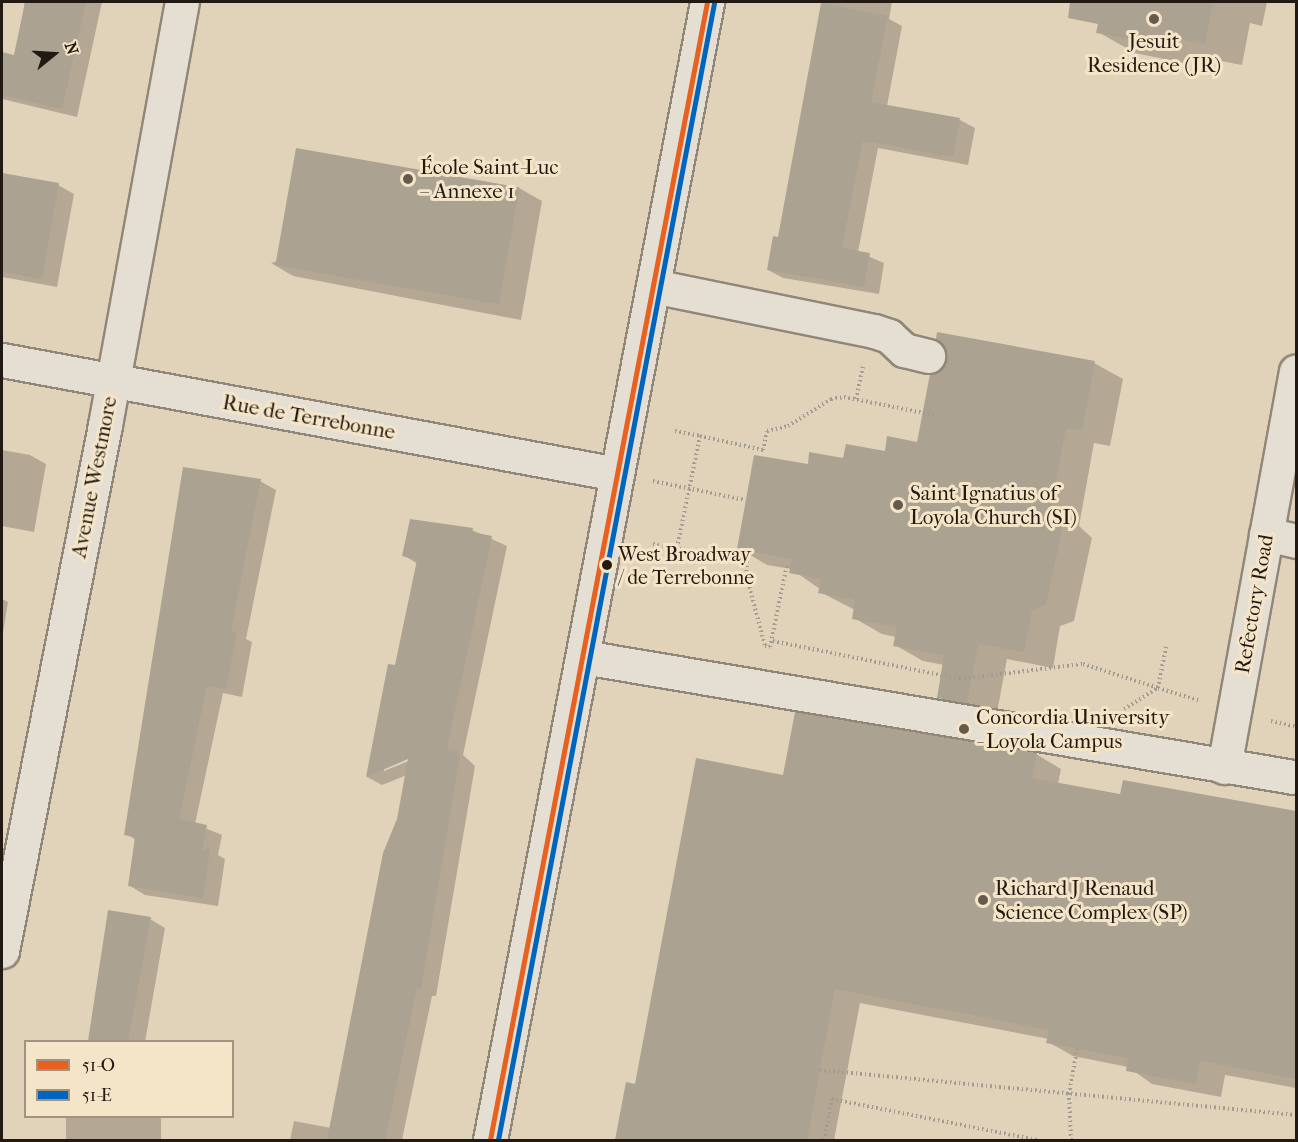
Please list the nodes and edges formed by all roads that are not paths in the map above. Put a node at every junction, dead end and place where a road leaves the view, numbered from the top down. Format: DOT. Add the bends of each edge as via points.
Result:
graph roads {
  1 [pos="182,2"];
  2 [pos="707,2"];
  3 [pos="653,286"];
  4 [pos="928,356"];
  5 [pos="2,360"];
  6 [pos="1296,371"];
  7 [pos="113,381"];
  8 [pos="617,474"];
  9 [pos="1281,537"];
  10 [pos="583,657"];
  11 [pos="1224,767"];
  12 [pos="1293,777"];
  13 [pos="2,951"];
  14 [pos="490,1140"];
  1 -- 7 [label="street, Avenue Westmore"];
  2 -- 3 [label="street"];
  3 -- 4 [label="street" via="874,330 890,336 904,350"];
  3 -- 8 [label="street"];
  5 -- 7 [label="street, Rue de Terrebonne"];
  6 -- 9 [label="street, Refectory Road"];
  7 -- 8 [label="street, Rue de Terrebonne"];
  7 -- 13 [label="street, Avenue Westmore"];
  8 -- 10 [label="street"];
  9 -- 11 [label="street, Refectory Road"];
  10 -- 11 [label="street"];
  10 -- 14 [label="street"];
  11 -- 12 [label="street"];
}
